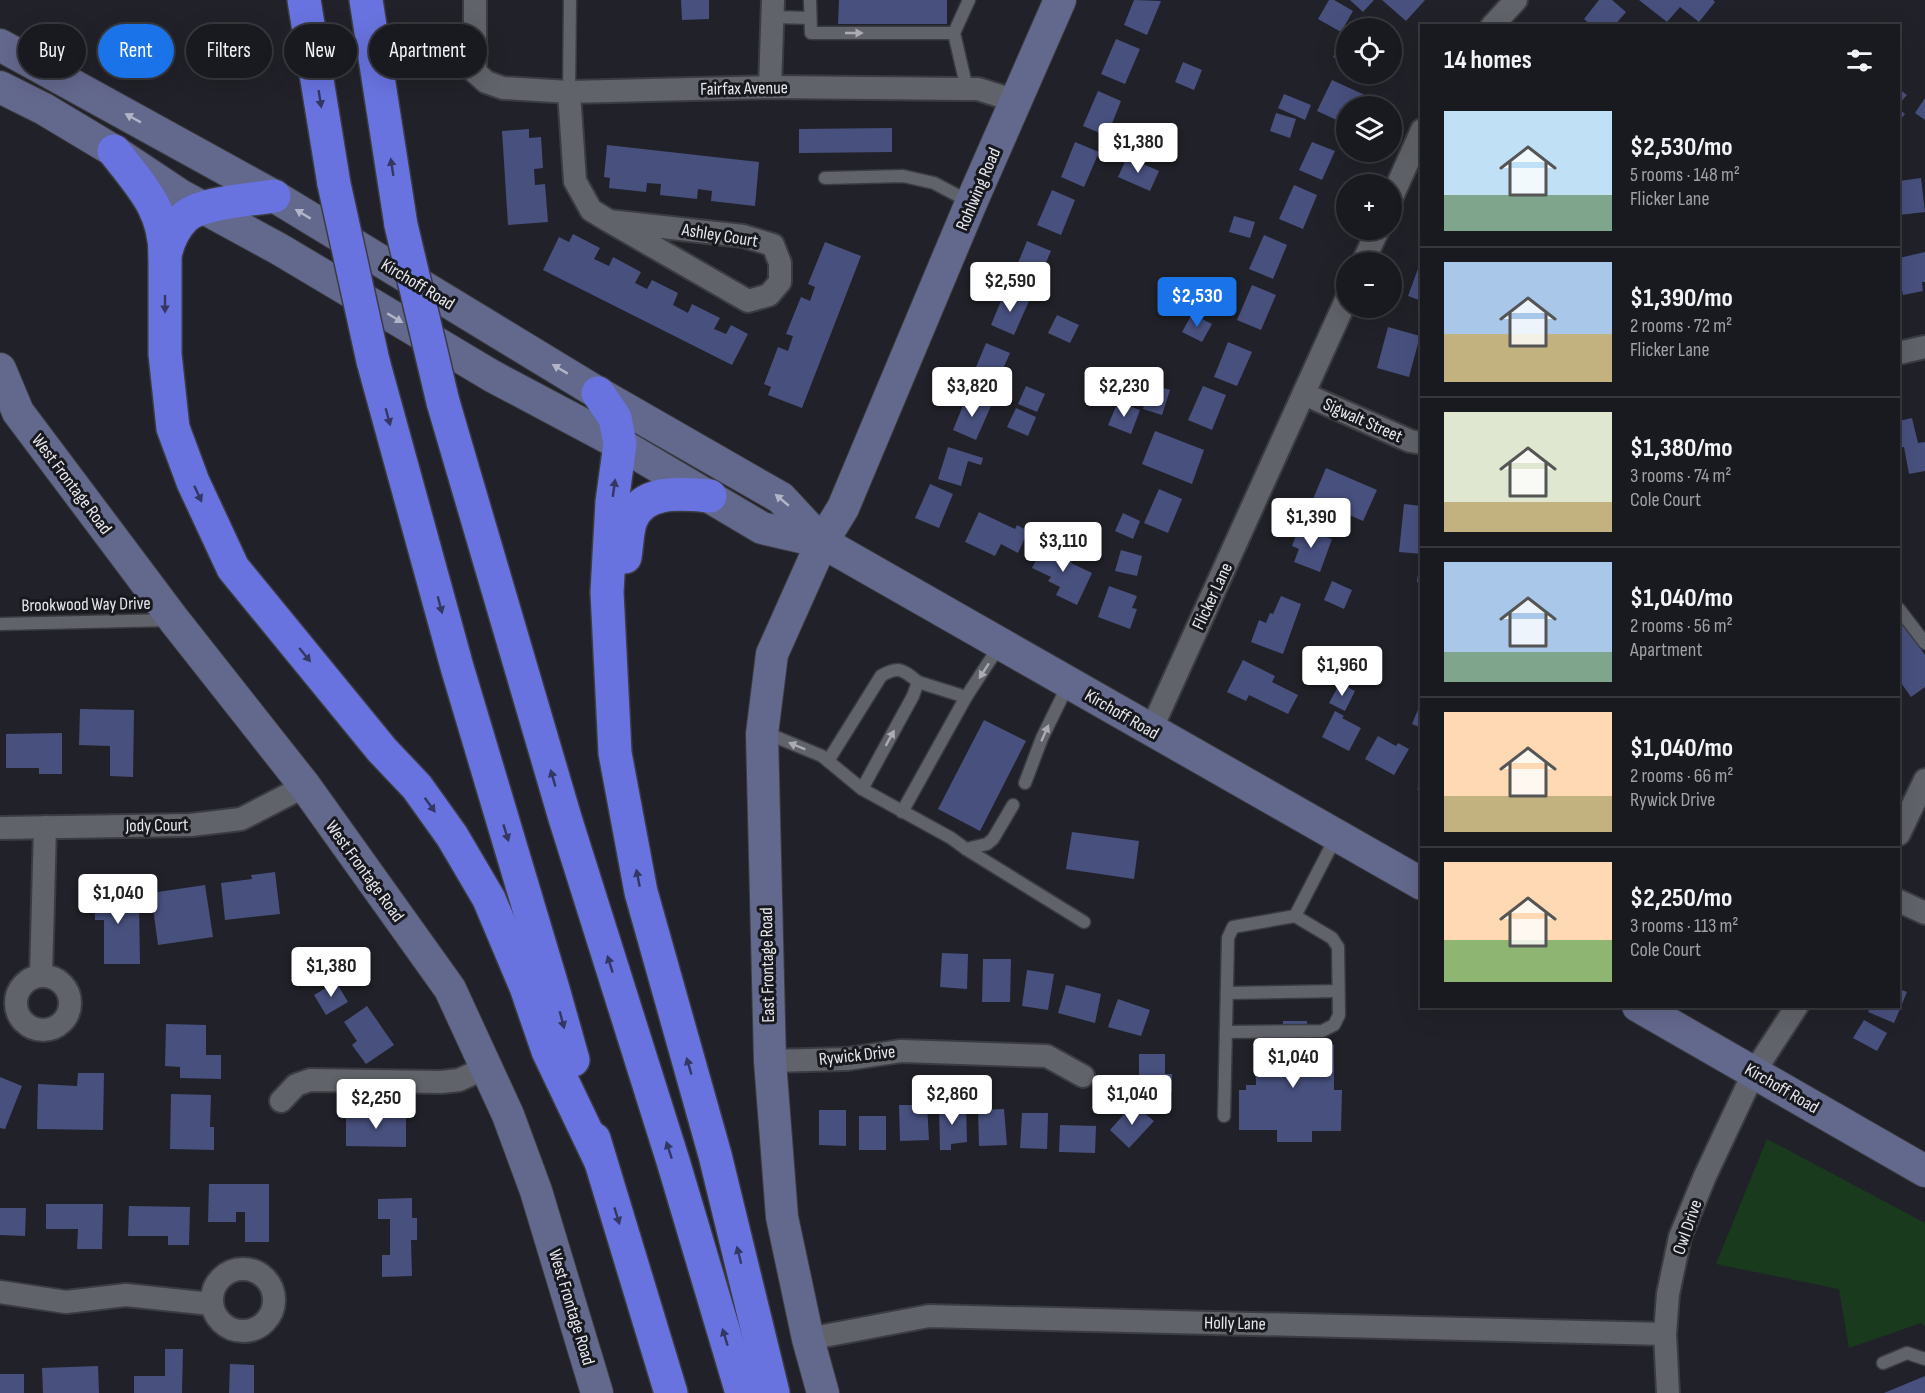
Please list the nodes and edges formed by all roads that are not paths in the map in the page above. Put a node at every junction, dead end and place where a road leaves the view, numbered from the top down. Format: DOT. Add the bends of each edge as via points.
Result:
graph roads {
  1 [pos="304,0"];
  2 [pos="366,0"];
  3 [pos="475,0"];
  4 [pos="570,0"];
  5 [pos="810,0"];
  6 [pos="969,0"];
  7 [pos="1060,0"];
  8 [pos="1516,0"];
  9 [pos="773,8"];
  10 [pos="810,18"];
  11 [pos="1494,24"];
  12 [pos="954,33"];
  13 [pos="0,45"];
  14 [pos="0,87"];
  15 [pos="771,87"];
  16 [pos="967,89"];
  17 [pos="569,92"];
  18 [pos="0,100"];
  19 [pos="1016,101"];
  20 [pos="44,109"];
  21 [pos="1420,134"];
  22 [pos="114,151"];
  23 [pos="1402,175"];
  24 [pos="825,178"];
  25 [pos="274,196"];
  26 [pos="971,203"];
  27 [pos="204,208"];
  28 [pos="609,221"];
  29 [pos="165,255"];
  30 [pos="1338,318"];
  31 [pos="1925,347"];
  32 [pos="1900,353"];
  33 [pos="0,369"];
  34 [pos="598,393"];
  35 [pos="1304,394"];
  36 [pos="9,406"];
  37 [pos="1420,443"];
  38 [pos="620,444"];
  39 [pos="710,496"];
  40 [pos="822,542"];
  41 [pos="1900,610"];
  42 [pos="174,620"];
  43 [pos="0,624"];
  44 [pos="1925,643"];
  45 [pos="1001,644"];
  46 [pos="611,672"];
  47 [pos="918,682"];
  48 [pos="1069,683"];
  49 [pos="966,697"];
  50 [pos="1150,730"];
  51 [pos="762,734"];
  52 [pos="828,761"];
  53 [pos="1925,780"];
  54 [pos="1025,783"];
  55 [pos="305,786"];
  56 [pos="862,789"];
  57 [pos="1013,805"];
  58 [pos="902,812"];
  59 [pos="45,827"];
  60 [pos="0,828"];
  61 [pos="1900,830"];
  62 [pos="1337,836"];
  63 [pos="966,849"];
  64 [pos="1420,883"];
  65 [pos="1900,902"];
  66 [pos="1925,914"];
  67 [pos="1295,916"];
  68 [pos="1084,922"];
  69 [pos="41,976"];
  70 [pos="1338,991"];
  71 [pos="1227,993"];
  72 [pos="1642,1008"];
  73 [pos="1796,1008"];
  74 [pos="1226,1032"];
  75 [pos="770,1061"];
  76 [pos="487,1067"];
  77 [pos="1754,1072"];
  78 [pos="1083,1076"];
  79 [pos="281,1101"];
  80 [pos="1224,1116"];
  81 [pos="600,1160"];
  82 [pos="1925,1171"];
  83 [pos="0,1292"];
  84 [pos="211,1304"];
  85 [pos="1665,1334"];
  86 [pos="808,1339"];
  87 [pos="1925,1359"];
  88 [pos="1883,1363"];
  89 [pos="597,1393"];
  90 [pos="671,1393"];
  91 [pos="742,1393"];
  92 [pos="773,1393"];
  93 [pos="823,1393"];
  94 [pos="1668,1393"];
  1 -- 81 [label="highway, one-way, bridge" via="334,184 373,360"];
  91 -- 2 [label="highway, one-way, bridge" via="565,818 443,402 401,225"];
  3 -- 17 [label="street, Fairfax Avenue" via="475,72 502,88"];
  4 -- 17 [label="lane"];
  5 -- 10 [label="lane"];
  6 -- 12 [label="lane"];
  7 -- 19 [label="main road, Rohlwing Road"];
  8 -- 11 [label="street"];
  9 -- 10 [label="lane"];
  9 -- 15 [label="street"];
  10 -- 12 [label="lane, one-way" via="811,33"];
  12 -- 16 [label="lane"];
  25 -- 13 [label="main road, Kirchoff Road, one-way"];
  14 -- 20 [label="main road, Kirchoff Road"];
  15 -- 16 [label="street, Fairfax Avenue"];
  15 -- 17 [label="street, Fairfax Avenue"];
  16 -- 19 [label="street, Fairfax Avenue"];
  17 -- 28 [label="street, Ashley Court" via="575,181 591,210"];
  18 -- 20 [label="main road"];
  19 -- 26 [label="main road, Rohlwing Road"];
  20 -- 22 [label="main road, Kirchoff Road"];
  21 -- 23 [label="street"];
  22 -- 27 [label="main road, Kirchoff Road"];
  22 -- 29 [label="highway" via="153,202 162,224"];
  24 -- 26 [label="lane" via="903,176 934,183"];
  25 -- 27 [label="highway"];
  34 -- 25 [label="main road, Kirchoff Road, one-way"];
  26 -- 40 [label="main road, Rohlwing Road" via="843,508"];
  27 -- 29 [label="highway" via="184,218"];
  27 -- 38 [label="main road, Kirchoff Road, one-way" via="492,375"];
  28 -- 28 [label="street, Ashley Court" via="748,301 768,295 780,282 780,263 773,245 743,236"];
  29 -- 81 [label="highway, one-way" via="165,354 173,428 233,568 417,787 452,836 489,899 548,1051"];
  30 -- 35 [label="street, Flicker Lane"];
  31 -- 32 [label="street"];
  33 -- 36 [label="main road, West Frontage Road"];
  34 -- 38 [label="highway" via="615,418"];
  40 -- 34 [label="main road, Kirchoff Road, one-way" via="781,498"];
  35 -- 37 [label="street, Sigwalt Street"];
  35 -- 50 [label="street, Flicker Lane"];
  36 -- 42 [label="main road, West Frontage Road"];
  38 -- 39 [label="main road, Kirchoff Road"];
  46 -- 38 [label="highway, one-way" via="607,592"];
  39 -- 40 [label="main road, Kirchoff Road" via="762,528"];
  39 -- 46 [label="highway" via="662,495 640,505 631,520"];
  40 -- 45 [label="main road, Kirchoff Road"];
  40 -- 51 [label="main road, East Frontage Road" via="772,654"];
  41 -- 44 [label="lane"];
  42 -- 43 [label="lane, Brookwood Way Drive"];
  42 -- 55 [label="main road, West Frontage Road"];
  45 -- 48 [label="main road, Kirchoff Road"];
  45 -- 49 [label="lane, one-way"];
  92 -- 46 [label="highway, one-way" via="715,1155 640,892 615,753"];
  47 -- 49 [label="lane"];
  47 -- 52 [label="lane" via="904,670 892,670 881,676"];
  56 -- 47 [label="lane, one-way"];
  48 -- 50 [label="main road, Kirchoff Road"];
  54 -- 48 [label="lane, one-way"];
  49 -- 58 [label="lane"];
  50 -- 62 [label="main road, Kirchoff Road"];
  52 -- 51 [label="lane, one-way"];
  51 -- 75 [label="main road, East Frontage Road"];
  52 -- 56 [label="lane"];
  53 -- 61 [label="street"];
  55 -- 59 [label="street, Jody Court" via="241,819 192,825"];
  55 -- 76 [label="main road, West Frontage Road" via="450,989"];
  56 -- 58 [label="lane"];
  57 -- 63 [label="lane" via="993,839"];
  58 -- 63 [label="lane"];
  59 -- 60 [label="street, Jody Court"];
  59 -- 69 [label="street"];
  62 -- 64 [label="main road, Kirchoff Road"];
  62 -- 67 [label="lane"];
  63 -- 68 [label="lane"];
  65 -- 66 [label="street"];
  67 -- 70 [label="lane" via="1332,938 1338,947"];
  67 -- 71 [label="lane" via="1233,927 1228,938"];
  70 -- 71 [label="lane"];
  70 -- 74 [label="lane" via="1339,1015 1334,1024 1322,1031"];
  71 -- 74 [label="lane"];
  72 -- 77 [label="main road, Kirchoff Road"];
  73 -- 77 [label="street, Owl Drive"];
  74 -- 80 [label="lane"];
  75 -- 78 [label="street, Rywick Drive" via="847,1059 901,1051 1047,1056"];
  75 -- 86 [label="main road, East Frontage Road" via="782,1217"];
  76 -- 79 [label="street" via="459,1080 441,1082 310,1080 296,1085"];
  76 -- 89 [label="main road, West Frontage Road" via="536,1191"];
  77 -- 82 [label="main road, Kirchoff Road"];
  77 -- 85 [label="street, Owl Drive" via="1680,1237 1668,1294"];
  81 -- 90 [label="highway, one-way"];
  83 -- 84 [label="street" via="66,1302 126,1295"];
  85 -- 86 [label="street, Holly Lane" via="929,1316"];
  85 -- 94 [label="street, Owl Drive"];
  86 -- 93 [label="main road, East Frontage Road"];
  87 -- 88 [label="lane" via="1907,1353"];
}
